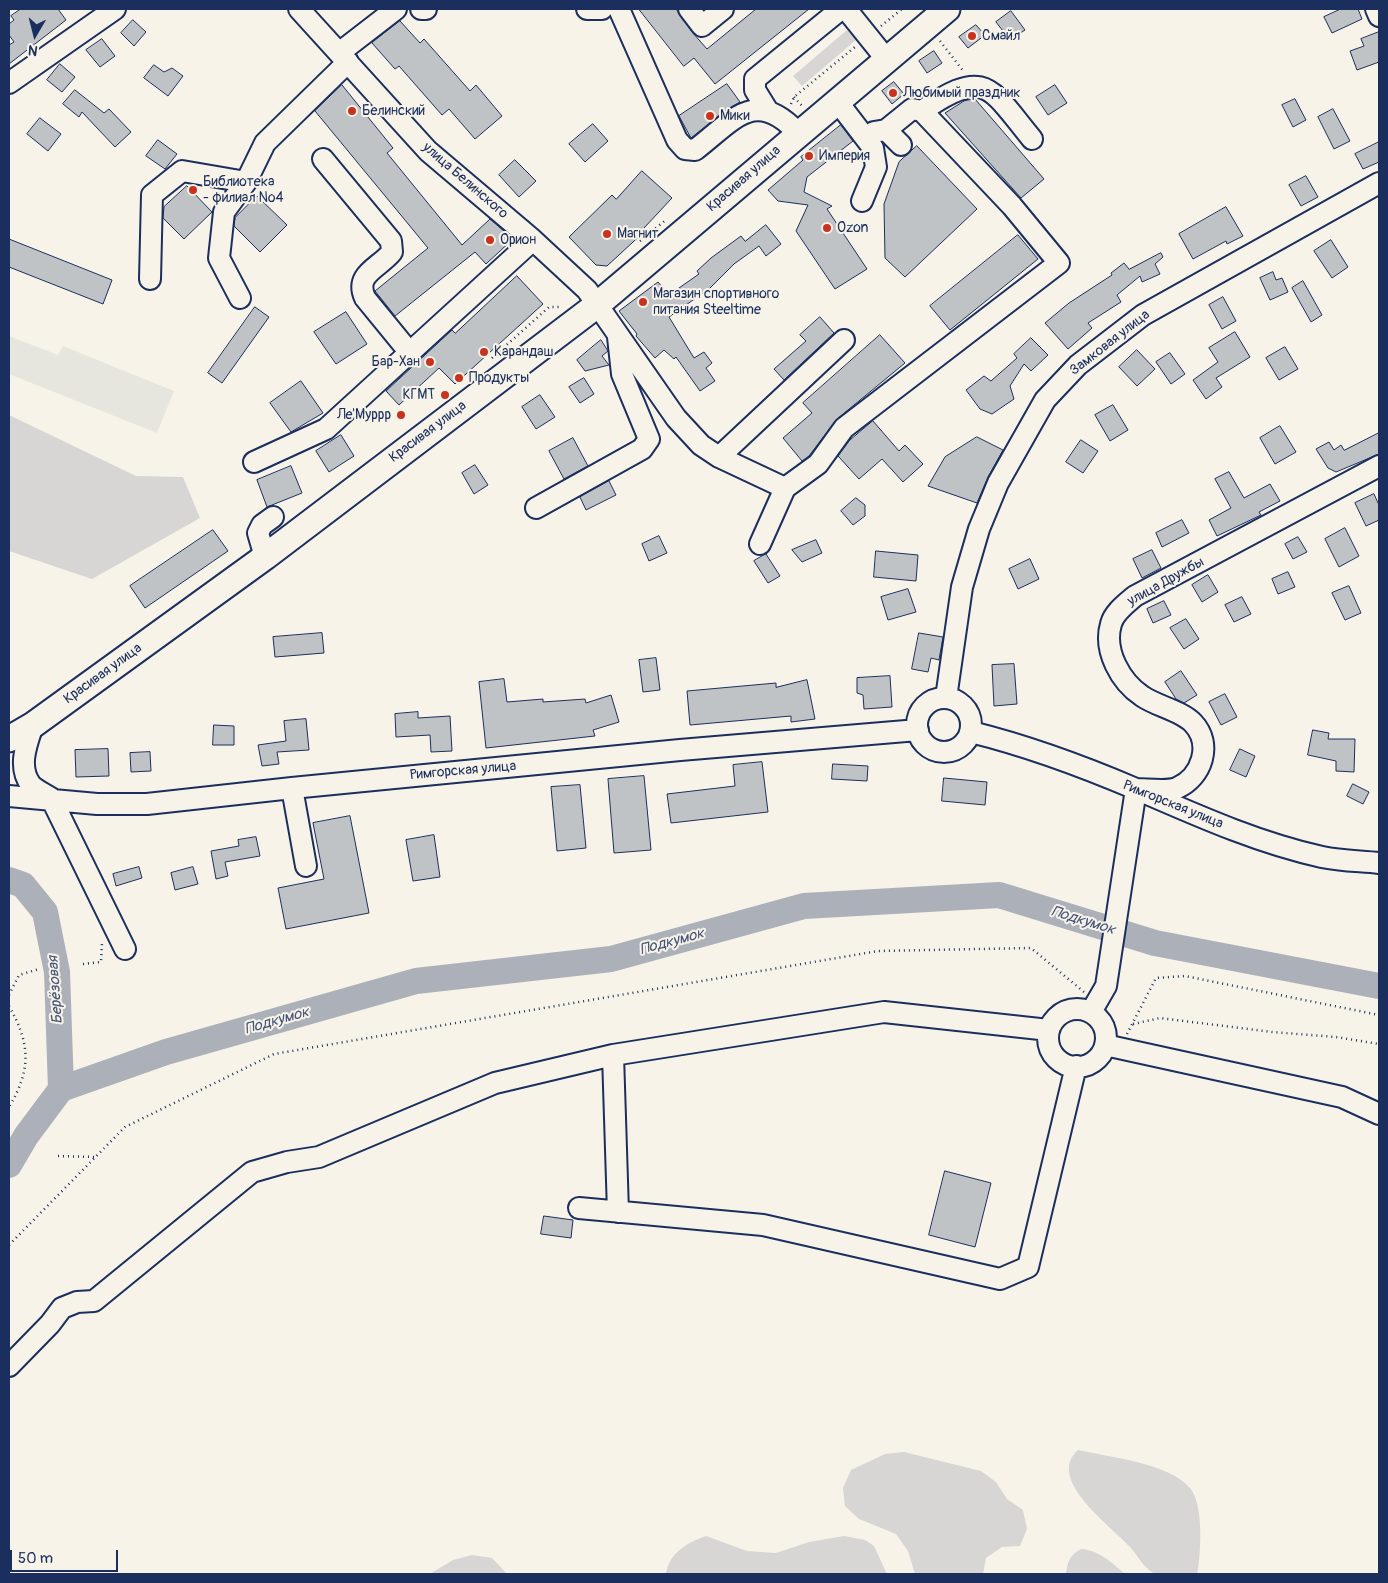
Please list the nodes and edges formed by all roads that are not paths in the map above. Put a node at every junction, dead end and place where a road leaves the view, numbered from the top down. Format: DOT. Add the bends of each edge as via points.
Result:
graph roads {
  1 [pos="115,9"];
  2 [pos="299,9"];
  3 [pos="396,9"];
  4 [pos="421,9"];
  5 [pos="426,9"];
  6 [pos="587,9"];
  7 [pos="602,9"];
  8 [pos="619,9"];
  9 [pos="689,9"];
  10 [pos="723,9"];
  11 [pos="841,9"];
  12 [pos="846,9"];
  13 [pos="948,9"];
  14 [pos="1376,9"];
  15 [pos="1379,16"];
  16 [pos="344,57"];
  17 [pos="887,60"];
  18 [pos="9,82"];
  19 [pos="837,101"];
  20 [pos="922,111"];
  21 [pos="784,120"];
  22 [pos="886,130"];
  23 [pos="862,134"];
  24 [pos="1032,140"];
  25 [pos="902,145"];
  26 [pos="323,159"];
  27 [pos="246,182"];
  28 [pos="1379,183"];
  29 [pos="862,201"];
  30 [pos="533,240"];
  31 [pos="150,279"];
  32 [pos="240,298"];
  33 [pos="592,298"];
  34 [pos="618,332"];
  35 [pos="844,340"];
  36 [pos="410,353"];
  37 [pos="719,457"];
  38 [pos="254,462"];
  39 [pos="1379,466"];
  40 [pos="785,488"];
  41 [pos="536,508"];
  42 [pos="273,517"];
  43 [pos="760,544"];
  44 [pos="264,557"];
  45 [pos="946,698"];
  46 [pos="33,725"];
  47 [pos="918,730"];
  48 [pos="971,732"];
  49 [pos="9,739"];
  50 [pos="292,788"];
  51 [pos="1136,789"];
  52 [pos="9,796"];
  53 [pos="51,798"];
  54 [pos="1379,863"];
  55 [pos="306,866"];
  56 [pos="125,950"];
  57 [pos="1098,1000"];
  58 [pos="1049,1030"];
  59 [pos="1106,1040"];
  60 [pos="613,1055"];
  61 [pos="1076,1066"];
  62 [pos="1379,1114"];
  63 [pos="579,1208"];
  64 [pos="618,1212"];
  65 [pos="9,1366"];
  1 -- 18 [label="street"];
  2 -- 16 [label="street, улица Белинского"];
  3 -- 16 [label="street"];
  4 -- 5 [label="street"];
  6 -- 7 [label="street"];
  8 -- 21 [label="street" via="677,140 684,149 695,150 740,114 752,109"];
  9 -- 10 [label="street" via="702,26"];
  11 -- 21 [label="street" via="755,79 755,90"];
  12 -- 17 [label="street"];
  13 -- 17 [label="main road, Красивая улица"];
  14 -- 15 [label="street"];
  16 -- 27 [label="street" via="265,143"];
  16 -- 30 [label="street, улица Белинского" via="428,151"];
  17 -- 19 [label="main road, Красивая улица"];
  19 -- 21 [label="main road, Красивая улица"];
  19 -- 23 [label="street"];
  20 -- 22 [label="street" via="912,109"];
  20 -- 24 [label="street" via="963,88 984,87 996,95"];
  20 -- 40 [label="street" via="1012,206 1059,263 844,428 818,464"];
  21 -- 33 [label="main road, Красивая улица"];
  22 -- 23 [label="street"];
  22 -- 25 [label="street"];
  23 -- 29 [label="street" via="873,148 876,167"];
  26 -- 36 [label="street" via="391,241 392,252 367,273 362,291"];
  27 -- 31 [label="street" via="182,171 152,195"];
  27 -- 32 [label="street" via="224,212 219,258"];
  28 -- 45 [label="street, Замковая улица" via="1143,315 1078,365 1045,400 998,483 978,529 962,587"];
  30 -- 33 [label="street, улица Белинского"];
  30 -- 36 [label="street"];
  33 -- 34 [label="street, улица Белинского"];
  33 -- 44 [label="main road, Красивая улица" via="351,499"];
  34 -- 37 [label="street, улица Белинского" via="676,418 701,445"];
  34 -- 41 [label="street" via="622,374 649,439 642,449"];
  35 -- 37 [label="street"];
  36 -- 38 [label="street" via="326,429"];
  37 -- 40 [label="street, улица Белинского"];
  39 -- 51 [label="street, улица Дружбы" via="1136,596 1120,608 1111,624 1110,644 1115,664 1126,683 1143,697 1192,722 1203,738 1203,760 1195,777 1175,789"];
  40 -- 43 [label="street"];
  42 -- 44 [label="street" via="262,525 258,533"];
  44 -- 46 [label="main road, Красивая улица"];
  45 -- 47 [label="street" via="938,698 924,707 919,714"];
  45 -- 48 [label="street" via="961,703 966,709"];
  46 -- 49 [label="main road, Красивая улица"];
  46 -- 53 [label="street" via="24,750 24,771 31,785"];
  47 -- 48 [label="street" via="927,746 944,752 961,746"];
  47 -- 50 [label="street, Римгорская улица"];
  48 -- 51 [label="street, Римгорская улица" via="1024,745"];
  50 -- 53 [label="street, Римгорская улица" via="147,804 97,804"];
  50 -- 55 [label="street"];
  51 -- 54 [label="street, Римгорская улица" via="1190,814 1280,844 1323,857"];
  51 -- 57 [label="street"];
  52 -- 53 [label="street, Римгорская улица"];
  53 -- 56 [label="street"];
  57 -- 58 [label="street" via="1083,1009 1066,1011 1058,1016"];
  57 -- 59 [label="street" via="1098,1018"];
  58 -- 60 [label="street" via="884,1012"];
  58 -- 61 [label="street" via="1054,1055 1068,1065"];
  59 -- 61 [label="street" via="1094,1061"];
  59 -- 62 [label="street" via="1342,1097"];
  60 -- 64 [label="street"];
  60 -- 65 [label="street" via="495,1083 319,1157 252,1172 94,1301 77,1302 62,1308"];
  61 -- 64 [label="street" via="1028,1267 1000,1279 763,1225"];
  63 -- 64 [label="street"];
}
